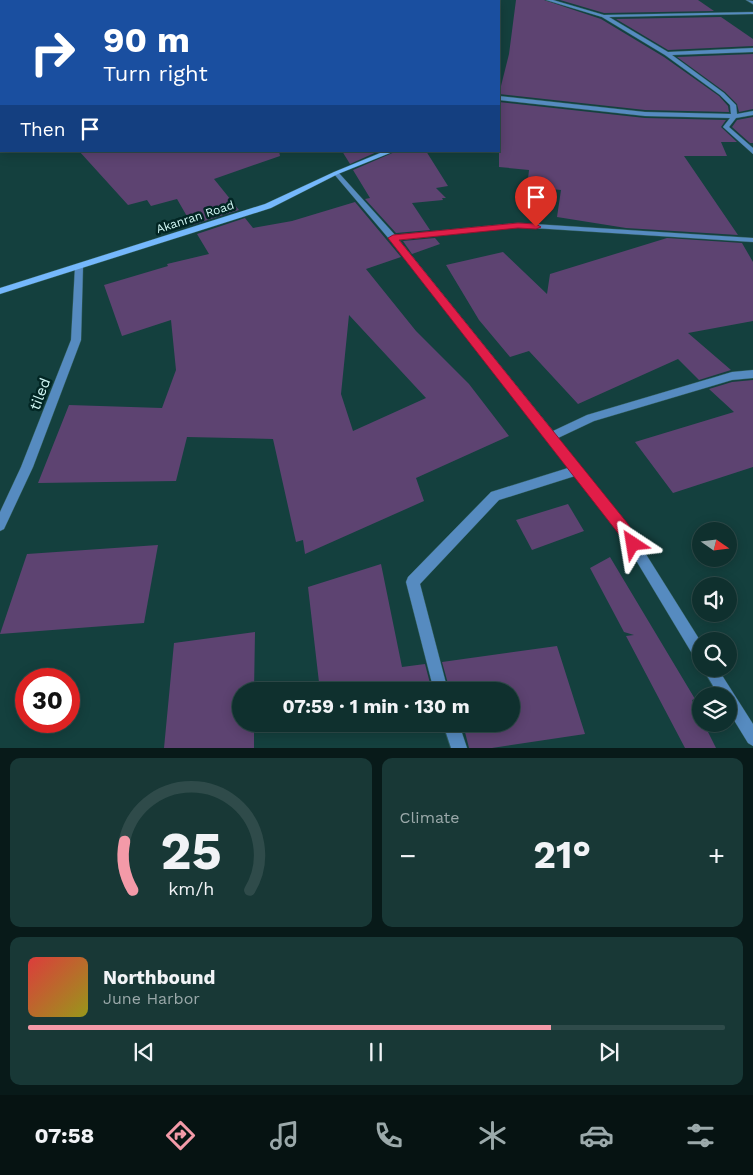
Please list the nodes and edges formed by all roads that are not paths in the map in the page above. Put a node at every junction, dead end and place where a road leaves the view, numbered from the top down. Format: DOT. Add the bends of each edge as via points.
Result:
graph roads {
  1 [pos="548,0"];
  2 [pos="748,0"];
  3 [pos="753,3"];
  4 [pos="753,13"];
  5 [pos="604,16"];
  6 [pos="753,50"];
  7 [pos="667,54"];
  8 [pos="500,98"];
  9 [pos="753,113"];
  10 [pos="734,116"];
  11 [pos="389,152"];
  12 [pos="753,152"];
  13 [pos="336,173"];
  14 [pos="393,238"];
  15 [pos="753,240"];
  16 [pos="79,267"];
  17 [pos="0,291"];
  18 [pos="753,374"];
  19 [pos="551,437"];
  20 [pos="577,470"];
  21 [pos="0,525"];
  22 [pos="692,639"];
  23 [pos="439,682"];
  24 [pos="737,712"];
  25 [pos="454,732"];
  26 [pos="753,738"];
  27 [pos="459,748"];
  1 -- 5 [label="street"];
  2 -- 3 [label="street"];
  4 -- 5 [label="street"];
  5 -- 7 [label="street"];
  6 -- 7 [label="street"];
  7 -- 10 [label="street" via="722,94 733,105"];
  8 -- 10 [label="street" via="646,114"];
  9 -- 10 [label="street"];
  10 -- 12 [label="street" via="726,127"];
  11 -- 13 [label="main road, Akanran Road"];
  13 -- 14 [label="street"];
  13 -- 16 [label="main road, Akanran Road" via="268,206"];
  14 -- 15 [label="street" via="518,226"];
  14 -- 19 [label="street"];
  16 -- 17 [label="main road, Akanran Road"];
  16 -- 21 [label="street, tiled" via="76,340 27,467"];
  18 -- 19 [label="street" via="732,376 591,418"];
  19 -- 20 [label="street"];
  20 -- 22 [label="street" via="623,528"];
  20 -- 23 [label="street" via="495,496 413,582"];
  24 -- 26 [label="street"];
  25 -- 27 [label="street"];
}
